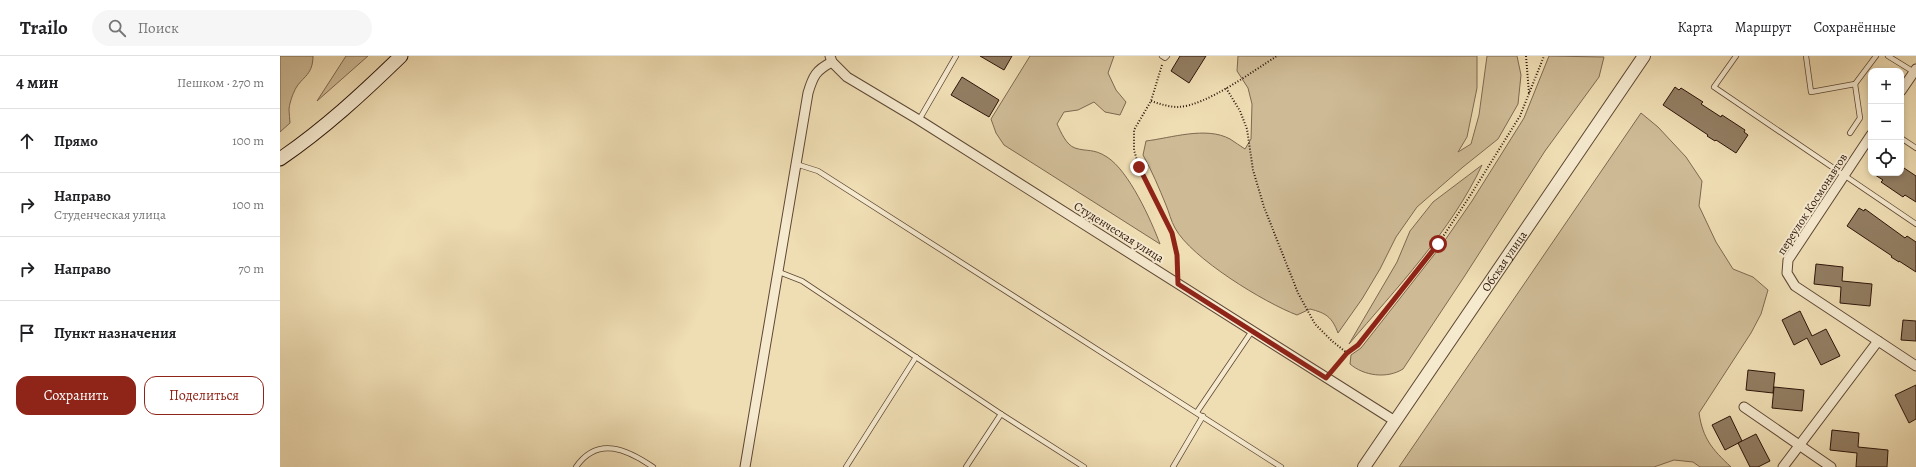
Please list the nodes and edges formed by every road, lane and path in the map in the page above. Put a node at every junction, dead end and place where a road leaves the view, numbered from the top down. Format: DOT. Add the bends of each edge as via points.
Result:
graph roads {
  1 [pos="401,56"];
  2 [pos="956,56"];
  3 [pos="1277,56"];
  4 [pos="1526,56"];
  5 [pos="1544,56"];
  6 [pos="1644,56"];
  7 [pos="1736,56"];
  8 [pos="1806,56"];
  9 [pos="1876,56"];
  10 [pos="1888,56"];
  11 [pos="1165,57"];
  12 [pos="831,59"];
  13 [pos="1915,70"];
  14 [pos="1855,84"];
  15 [pos="1904,86"];
  16 [pos="1226,88"];
  17 [pos="1530,94"];
  18 [pos="1151,101"];
  19 [pos="919,120"];
  20 [pos="1850,133"];
  21 [pos="1868,140"];
  22 [pos="1904,140"];
  23 [pos="1916,148"];
  24 [pos="280,159"];
  25 [pos="796,164"];
  26 [pos="1844,176"];
  27 [pos="1916,224"];
  28 [pos="779,272"];
  29 [pos="1178,284"];
  30 [pos="1252,330"];
  31 [pos="1878,341"];
  32 [pos="1347,353"];
  33 [pos="916,357"];
  34 [pos="1916,366"];
  35 [pos="1326,378"];
  36 [pos="1744,407"];
  37 [pos="1197,412"];
  38 [pos="1001,414"];
  39 [pos="1203,416"];
  40 [pos="1395,422"];
  41 [pos="1798,445"];
  42 [pos="576,467"];
  43 [pos="653,467"];
  44 [pos="745,467"];
  45 [pos="846,467"];
  46 [pos="966,467"];
  47 [pos="1084,467"];
  48 [pos="1173,467"];
  49 [pos="1281,467"];
  50 [pos="1364,467"];
  51 [pos="1783,467"];
  52 [pos="1831,467"];
  1 -- 24 [label="main road" via="358,98 304,143"];
  2 -- 19 [label="lane"];
  3 -- 16 [label="path"];
  4 -- 17 [label="path"];
  5 -- 17 [label="path"];
  6 -- 40 [label="street, Обская улица"];
  7 -- 26 [label="lane" via="1714,87"];
  8 -- 14 [label="lane" via="1811,92"];
  9 -- 14 [label="lane"];
  10 -- 13 [label="lane"];
  11 -- 18 [label="path"];
  12 -- 19 [label="street, Студенческая улица" via="847,77"];
  12 -- 25 [label="street" via="820,68 812,80"];
  13 -- 15 [label="street"];
  14 -- 20 [label="lane" via="1860,118"];
  16 -- 18 [label="path" via="1197,103 1185,106 1164,106"];
  16 -- 32 [label="path" via="1247,129 1264,207 1298,293 1315,324"];
  17 -- 32 [label="path" via="1501,147 1438,244 1358,345"];
  18 -- 29 [label="path" via="1134,130 1134,150 1139,167 1172,233 1177,255"];
  19 -- 29 [label="street, Студенческая улица"];
  21 -- 26 [label="street, переулок Космонавтов"];
  22 -- 23 [label="lane"];
  25 -- 28 [label="street"];
  25 -- 37 [label="lane" via="818,171"];
  26 -- 27 [label="lane"];
  26 -- 31 [label="street, переулок Космонавтов" via="1788,260 1787,273 1795,286"];
  28 -- 33 [label="lane" via="802,281"];
  28 -- 44 [label="street"];
  29 -- 30 [label="street, Студенческая улица"];
  30 -- 35 [label="street, Студенческая улица"];
  30 -- 37 [label="lane"];
  31 -- 34 [label="street, переулок Космонавтов"];
  31 -- 41 [label="street"];
  32 -- 35 [label="path"];
  33 -- 38 [label="lane"];
  33 -- 45 [label="lane"];
  35 -- 40 [label="street, Студенческая улица"];
  36 -- 41 [label="street"];
  37 -- 39 [label="lane"];
  38 -- 46 [label="lane"];
  38 -- 47 [label="lane"];
  39 -- 48 [label="lane"];
  39 -- 49 [label="lane"];
  40 -- 50 [label="street, Обская улица"];
  41 -- 51 [label="street"];
  41 -- 52 [label="street"];
  42 -- 43 [label="lane" via="586,456 610,448 622,449"];
}
